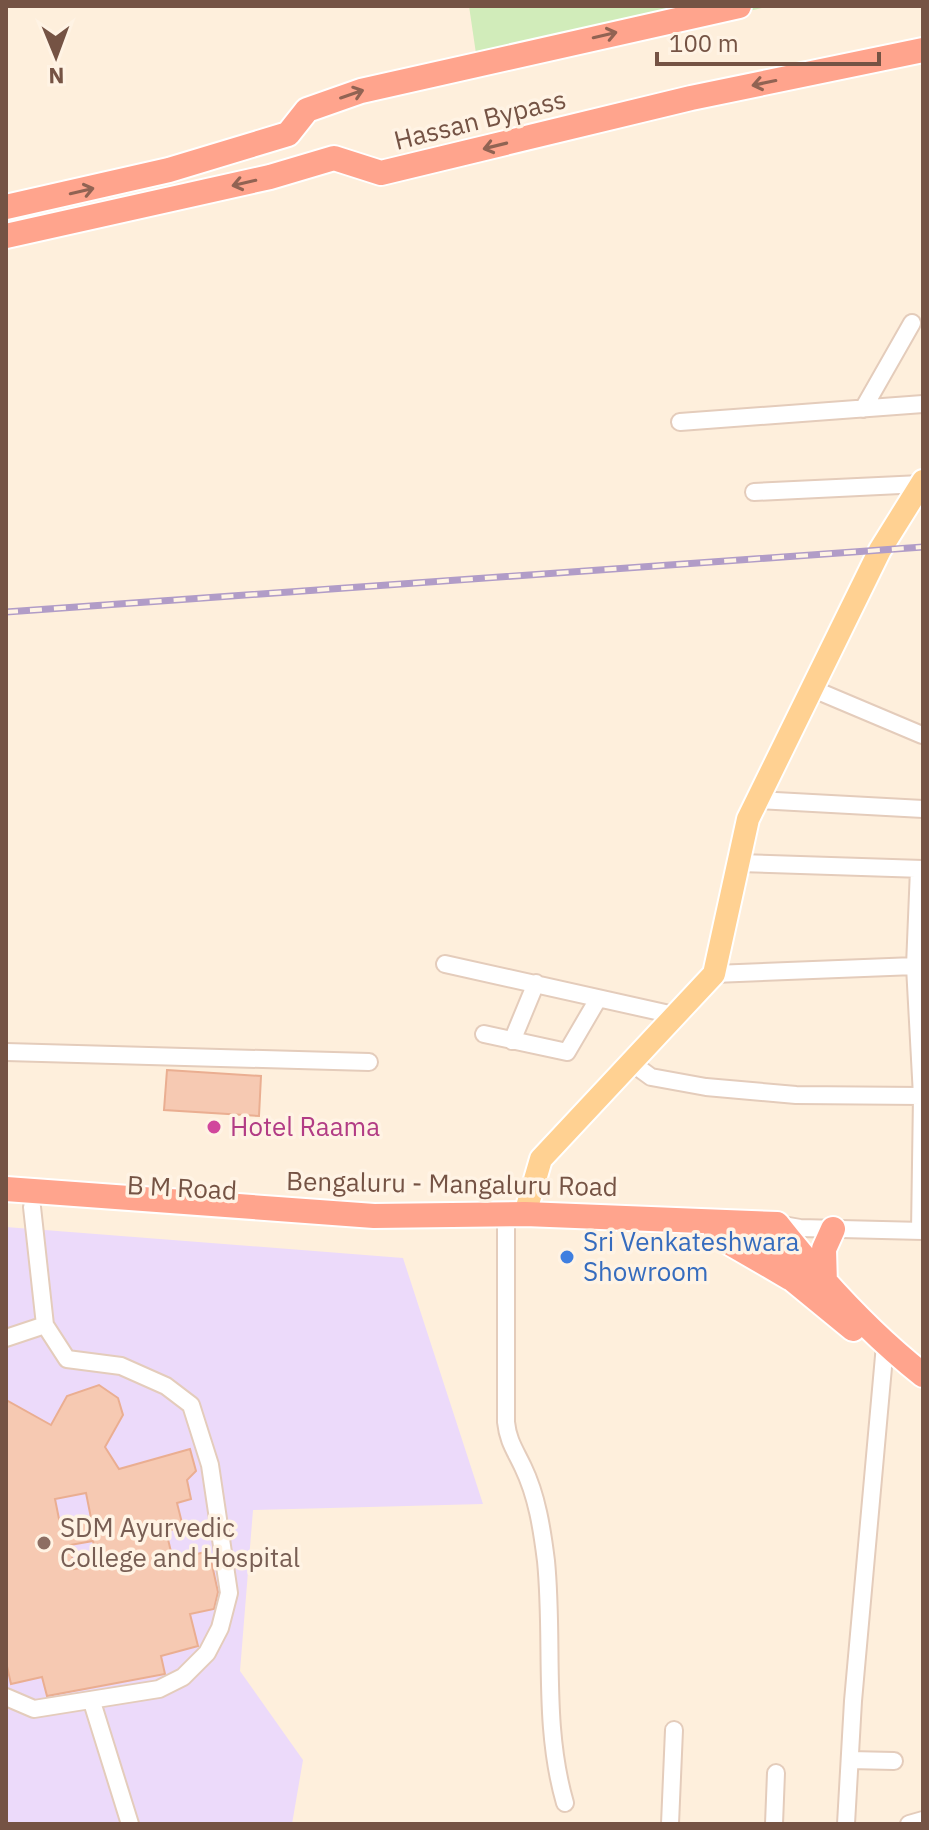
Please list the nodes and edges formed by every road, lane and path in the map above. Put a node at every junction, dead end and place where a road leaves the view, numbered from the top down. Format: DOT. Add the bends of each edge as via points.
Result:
graph roads {
  1 [pos="739,6"];
  2 [pos="923,50"];
  3 [pos="6,207"];
  4 [pos="6,236"];
  5 [pos="912,323"];
  6 [pos="923,404"];
  7 [pos="863,409"];
  8 [pos="680,422"];
  9 [pos="922,483"];
  10 [pos="754,492"];
  11 [pos="813,689"];
  12 [pos="922,735"];
  13 [pos="758,800"];
  14 [pos="923,809"];
  15 [pos="739,863"];
  16 [pos="921,869"];
  17 [pos="445,964"];
  18 [pos="919,966"];
  19 [pos="714,974"];
  20 [pos="536,983"];
  21 [pos="598,999"];
  22 [pos="674,1015"];
  23 [pos="484,1034"];
  24 [pos="512,1041"];
  25 [pos="6,1052"];
  26 [pos="629,1061"];
  27 [pos="369,1062"];
  28 [pos="922,1096"];
  29 [pos="6,1189"];
  30 [pos="6,1205"];
  31 [pos="32,1207"];
  32 [pos="515,1220"];
  33 [pos="833,1229"];
  34 [pos="778,1230"];
  35 [pos="921,1231"];
  36 [pos="716,1235"];
  37 [pos="792,1279"];
  38 [pos="825,1285"];
  39 [pos="45,1325"];
  40 [pos="6,1338"];
  41 [pos="881,1342"];
  42 [pos="923,1375"];
  43 [pos="6,1697"];
  44 [pos="92,1702"];
  45 [pos="674,1730"];
  46 [pos="850,1760"];
  47 [pos="894,1761"];
  48 [pos="776,1773"];
  49 [pos="565,1803"];
  50 [pos="923,1820"];
  51 [pos="130,1824"];
  52 [pos="670,1824"];
  53 [pos="774,1824"];
  54 [pos="846,1824"];
  55 [pos="909,1824"];
  3 -- 1 [label="highway, Hassan Bypass, one-way" via="169,170 288,134 307,110 361,91"];
  2 -- 4 [label="highway, Hassan Bypass, one-way" via="691,98 381,173 334,158"];
  5 -- 7 [label="street"];
  6 -- 7 [label="street"];
  7 -- 8 [label="street"];
  9 -- 10 [label="street"];
  9 -- 11 [label="main road" via="880,550"];
  11 -- 12 [label="street"];
  11 -- 13 [label="main road"];
  13 -- 14 [label="street"];
  13 -- 15 [label="main road" via="748,819"];
  15 -- 16 [label="street"];
  15 -- 19 [label="main road"];
  16 -- 18 [label="street"];
  17 -- 20 [label="street"];
  18 -- 19 [label="street"];
  18 -- 28 [label="street"];
  19 -- 22 [label="main road"];
  20 -- 21 [label="street"];
  20 -- 24 [label="street"];
  21 -- 22 [label="street"];
  21 -- 24 [label="street" via="571,1050 562,1053"];
  22 -- 26 [label="main road"];
  23 -- 24 [label="street"];
  25 -- 27 [label="street"];
  26 -- 28 [label="street" via="651,1077 706,1087 796,1095"];
  26 -- 32 [label="main road" via="541,1159"];
  28 -- 35 [label="street"];
  29 -- 32 [label="highway, Bengaluru - Mangaluru Road" via="374,1216"];
  30 -- 31 [label="highway, B M Road"];
  31 -- 32 [label="highway, B M Road" via="357,1226"];
  31 -- 39 [label="street"];
  32 -- 34 [label="highway, Bengaluru - Mangaluru Road"];
  32 -- 36 [label="highway, B M Road"];
  32 -- 49 [label="street" via="508,1438 537,1506 546,1563 549,1708"];
  33 -- 34 [label="street, Bengaluru - Mangaluru Road"];
  33 -- 35 [label="street, Bengaluru - Mangaluru Road"];
  33 -- 38 [label="highway" via="824,1249"];
  34 -- 36 [label="highway, B M Road"];
  34 -- 37 [label="highway"];
  34 -- 38 [label="highway"];
  36 -- 37 [label="highway"];
  37 -- 41 [label="highway" via="861,1335"];
  38 -- 41 [label="highway"];
  39 -- 40 [label="street"];
  39 -- 44 [label="street" via="67,1359 121,1366 166,1386 191,1405 210,1465 229,1593 207,1653 183,1677 159,1689"];
  41 -- 42 [label="highway"];
  41 -- 46 [label="street"];
  43 -- 44 [label="street" via="34,1709"];
  44 -- 51 [label="street"];
  45 -- 52 [label="street"];
  46 -- 47 [label="street"];
  46 -- 54 [label="street"];
  48 -- 53 [label="street"];
  50 -- 55 [label="street"];
}
